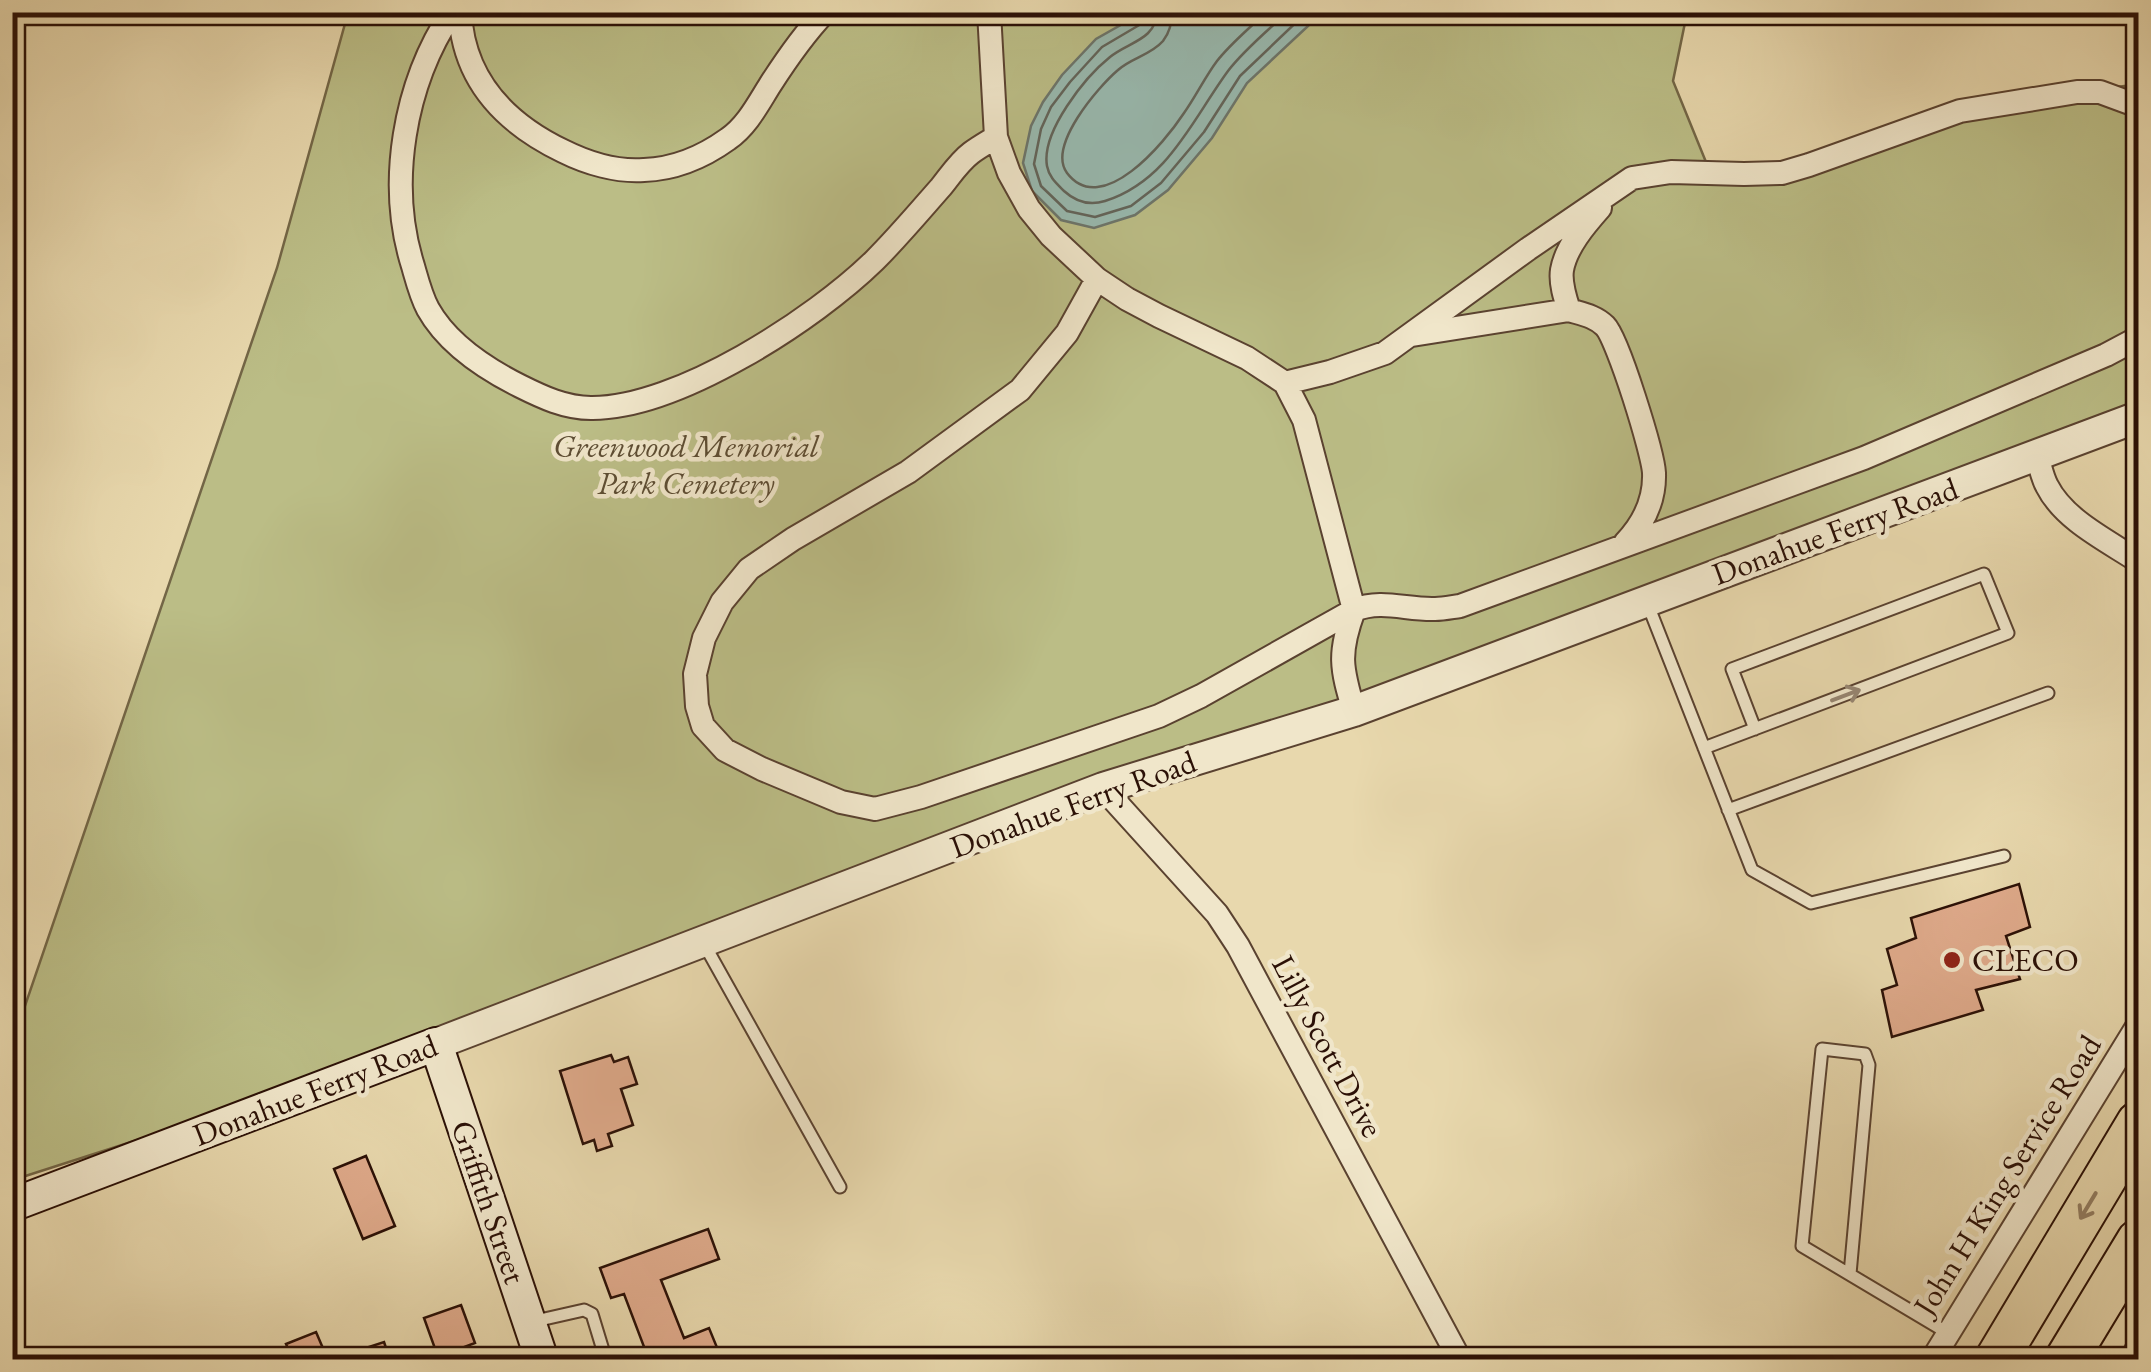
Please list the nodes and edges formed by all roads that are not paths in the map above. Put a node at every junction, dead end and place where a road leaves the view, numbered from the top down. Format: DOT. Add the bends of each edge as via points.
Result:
graph roads {
  1 [pos="452,12"];
  2 [pos="460,12"];
  3 [pos="825,12"];
  4 [pos="989,12"];
  5 [pos="2138,106"];
  6 [pos="996,137"];
  7 [pos="1632,178"];
  8 [pos="1096,279"];
  9 [pos="1570,310"];
  10 [pos="1406,336"];
  11 [pos="2138,338"];
  12 [pos="1285,384"];
  13 [pos="2138,417"];
  14 [pos="2037,456"];
  15 [pos="1623,546"];
  16 [pos="2138,561"];
  17 [pos="1647,601"];
  18 [pos="1354,610"];
  19 [pos="2048,693"];
  20 [pos="1354,710"];
  21 [pos="1754,729"];
  22 [pos="1704,748"];
  23 [pos="1103,788"];
  24 [pos="1728,810"];
  25 [pos="2004,856"];
  26 [pos="703,942"];
  27 [pos="2138,1025"];
  28 [pos="436,1044"];
  29 [pos="2138,1123"];
  30 [pos="840,1187"];
  31 [pos="12,1206"];
  32 [pos="2138,1241"];
  33 [pos="1850,1274"];
  34 [pos="1948,1333"];
  35 [pos="2138,1347"];
  36 [pos="533,1348"];
  37 [pos="606,1360"];
  38 [pos="1460,1360"];
  39 [pos="1932,1360"];
  40 [pos="1996,1360"];
  41 [pos="2066,1360"];
  42 [pos="2131,1360"];
  1 -- 6 [label="street" via="408,111 402,191 409,254 427,308 444,332 508,380 564,405 615,407 738,360 850,282 968,155"];
  2 -- 3 [label="street" via="468,57 520,128 576,158 642,171 678,166 732,136"];
  4 -- 6 [label="street"];
  5 -- 7 [label="street" via="2100,92 2077,92 1960,111 1782,172"];
  6 -- 8 [label="street" via="1028,209"];
  7 -- 9 [label="street" via="1571,248 1562,271"];
  7 -- 10 [label="street"];
  8 -- 12 [label="street"];
  8 -- 18 [label="street" via="1067,332 1020,390 908,472 749,569 704,638 696,674 703,726 725,750 762,768 841,802 875,809 1159,716"];
  9 -- 10 [label="street"];
  9 -- 15 [label="street" via="1590,315 1612,334 1651,458 1649,508"];
  10 -- 12 [label="street" via="1362,362"];
  11 -- 15 [label="street" via="1864,458"];
  12 -- 18 [label="street" via="1304,420"];
  13 -- 14 [label="street, Donahue Ferry Road"];
  14 -- 16 [label="street" via="2047,488 2066,511"];
  14 -- 17 [label="street, Donahue Ferry Road"];
  15 -- 18 [label="street" via="1460,606"];
  17 -- 20 [label="street, Donahue Ferry Road"];
  17 -- 22 [label="lane"];
  18 -- 20 [label="street" via="1343,640 1342,672"];
  19 -- 24 [label="lane"];
  20 -- 23 [label="street, Donahue Ferry Road"];
  21 -- 21 [label="lane, one-way" via="2008,633 1984,574 1732,669"];
  21 -- 22 [label="lane"];
  22 -- 24 [label="lane"];
  23 -- 26 [label="street, Donahue Ferry Road"];
  23 -- 38 [label="street, Lilly Scott Drive" via="1238,946"];
  24 -- 25 [label="lane" via="1752,870 1811,903"];
  26 -- 28 [label="street, Donahue Ferry Road"];
  26 -- 30 [label="lane"];
  27 -- 34 [label="street, John H King Service Road"];
  28 -- 31 [label="main road, Donahue Ferry Road"];
  28 -- 36 [label="main road, Griffith Street"];
  29 -- 40 [label="highway, one-way"];
  32 -- 41 [label="highway"];
  33 -- 33 [label="lane" via="1802,1246 1822,1048 1865,1054 1869,1065"];
  33 -- 34 [label="lane"];
  34 -- 39 [label="street, John H King Service Road"];
  35 -- 42 [label="street"];
  36 -- 37 [label="lane" via="584,1310 592,1314"];
}
